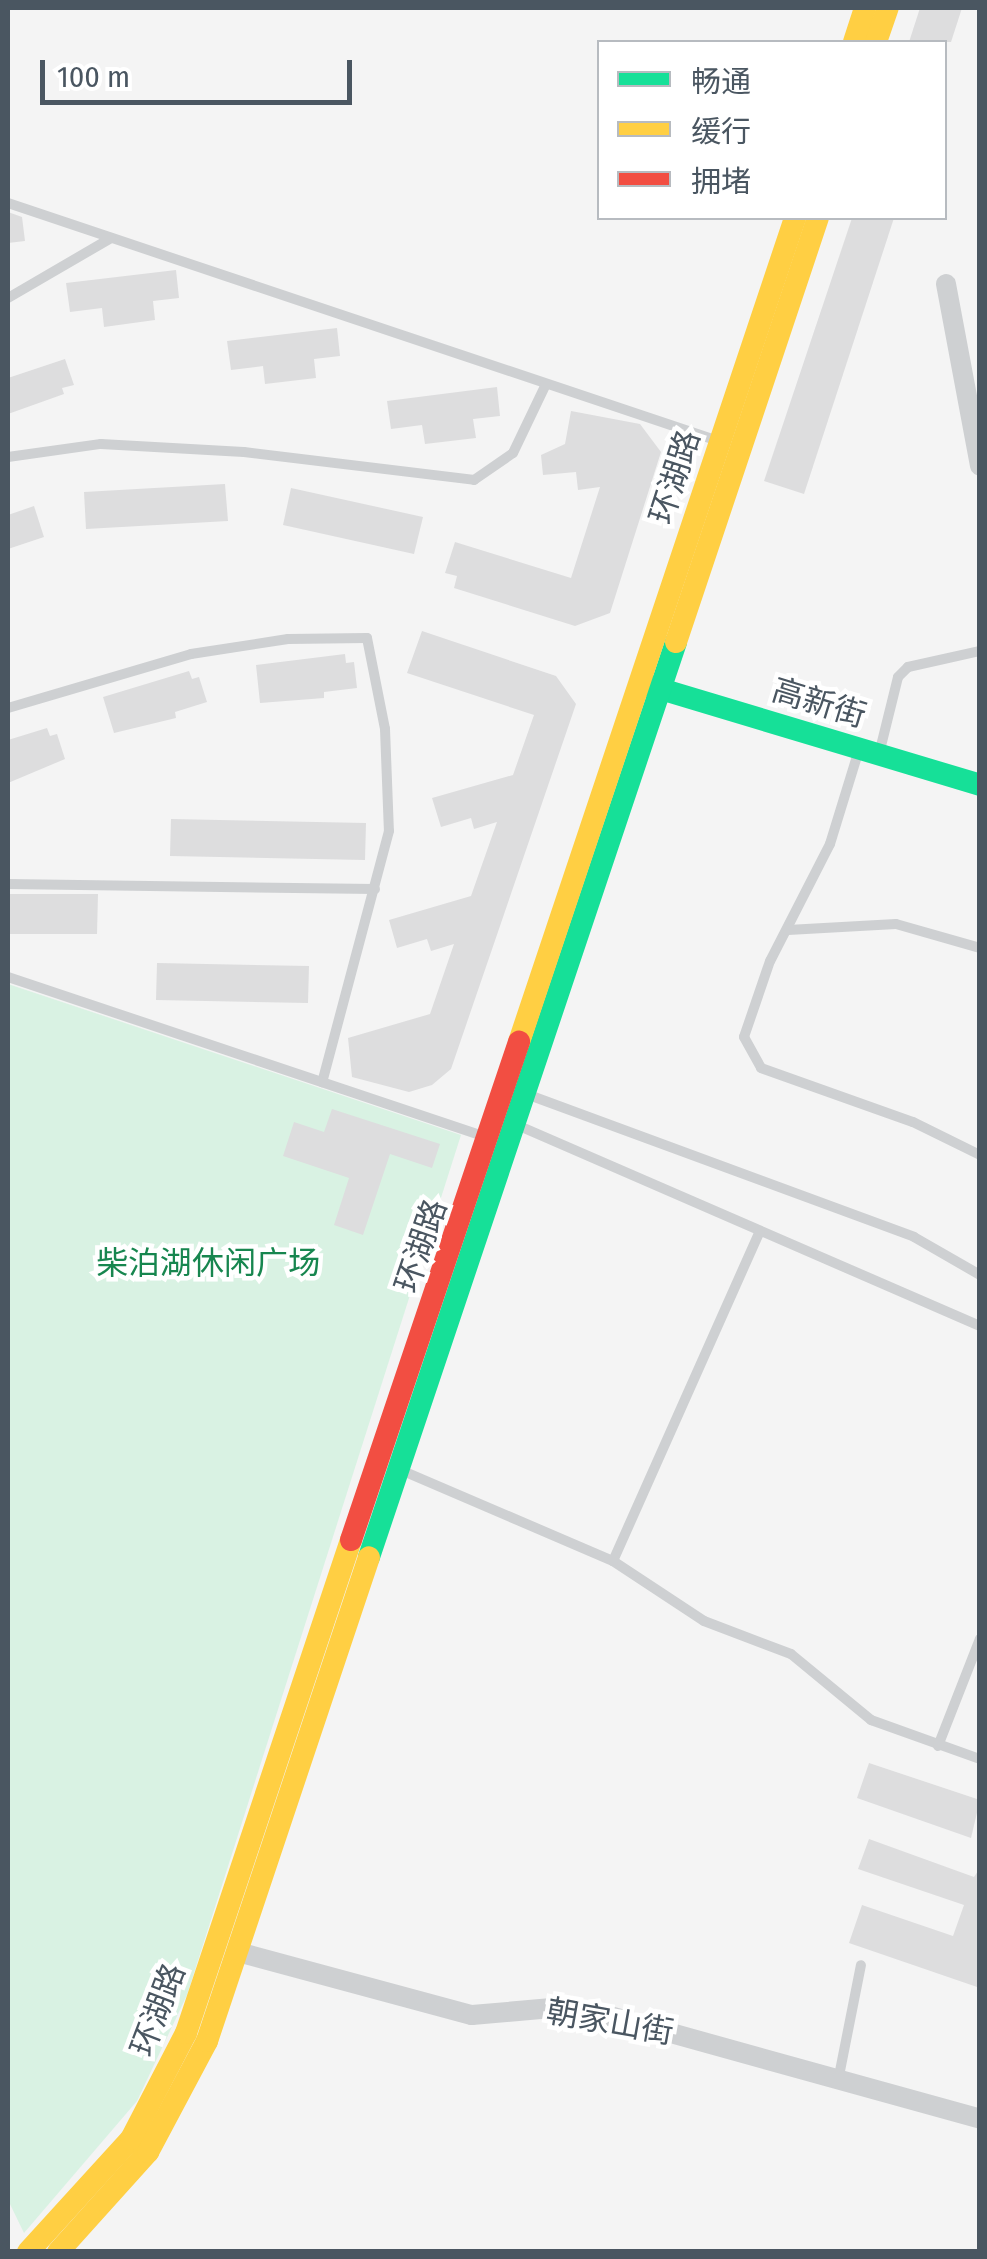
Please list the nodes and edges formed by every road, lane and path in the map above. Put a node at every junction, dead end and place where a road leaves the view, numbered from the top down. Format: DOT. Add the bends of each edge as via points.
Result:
graph roads {
  1 [pos="865,8"];
  2 [pos="888,8"];
  3 [pos="855,40"];
  4 [pos="877,40"];
  5 [pos="8,203"];
  6 [pos="795,220"];
  7 [pos="817,220"];
  8 [pos="110,238"];
  9 [pos="946,284"];
  10 [pos="8,298"];
  11 [pos="546,384"];
  12 [pos="721,442"];
  13 [pos="8,457"];
  14 [pos="980,466"];
  15 [pos="980,651"];
  16 [pos="651,686"];
  17 [pos="8,708"];
  18 [pos="869,752"];
  19 [pos="980,785"];
  20 [pos="8,884"];
  21 [pos="375,889"];
  22 [pos="788,930"];
  23 [pos="980,948"];
  24 [pos="8,978"];
  25 [pos="322,1082"];
  26 [pos="528,1094"];
  27 [pos="502,1127"];
  28 [pos="980,1155"];
  29 [pos="760,1230"];
  30 [pos="980,1275"];
  31 [pos="980,1326"];
  32 [pos="402,1471"];
  33 [pos="612,1561"];
  34 [pos="980,1639"];
  35 [pos="938,1746"];
  36 [pos="980,1759"];
  37 [pos="238,1952"];
  38 [pos="861,1965"];
  39 [pos="837,2082"];
  40 [pos="980,2119"];
  41 [pos="28,2252"];
  42 [pos="58,2252"];
  1 -- 3 [label="street"];
  2 -- 4 [label="street"];
  5 -- 8 [label="lane"];
  6 -- 12 [label="street, 环湖路"];
  7 -- 16 [label="street, 环湖路"];
  8 -- 10 [label="lane"];
  8 -- 11 [label="lane"];
  9 -- 14 [label="street"];
  11 -- 12 [label="lane"];
  11 -- 13 [label="lane" via="514,453 474,480 244,452 101,444"];
  12 -- 16 [label="street, 环湖路"];
  15 -- 18 [label="lane" via="908,667"];
  16 -- 18 [label="street, 高新街"];
  16 -- 26 [label="street, 环湖路"];
  16 -- 27 [label="street, 环湖路"];
  17 -- 21 [label="lane" via="191,654 288,639 367,638 384,728 389,830"];
  18 -- 19 [label="street, 高新街"];
  18 -- 22 [label="lane"];
  20 -- 21 [label="lane"];
  21 -- 25 [label="lane"];
  22 -- 23 [label="lane" via="896,924"];
  22 -- 28 [label="lane" via="770,960 744,1038 761,1068 914,1122"];
  24 -- 25 [label="lane"];
  25 -- 27 [label="lane"];
  26 -- 27 [label="street, 环湖路"];
  26 -- 30 [label="lane" via="914,1237"];
  27 -- 29 [label="lane"];
  27 -- 32 [label="street, 环湖路"];
  27 -- 41 [label="street, 环湖路" via="176,2061 131,2139"];
  29 -- 31 [label="lane"];
  29 -- 33 [label="lane"];
  32 -- 33 [label="lane"];
  32 -- 37 [label="street, 环湖路"];
  33 -- 35 [label="lane" via="704,1621 791,1654 872,1720"];
  34 -- 35 [label="lane"];
  35 -- 36 [label="lane"];
  37 -- 39 [label="street, 朝家山街" via="472,2016 552,2008 606,2015"];
  37 -- 42 [label="street, 环湖路" via="196,2070 166,2126"];
  38 -- 39 [label="lane"];
  39 -- 40 [label="street, 朝家山街"];
}
